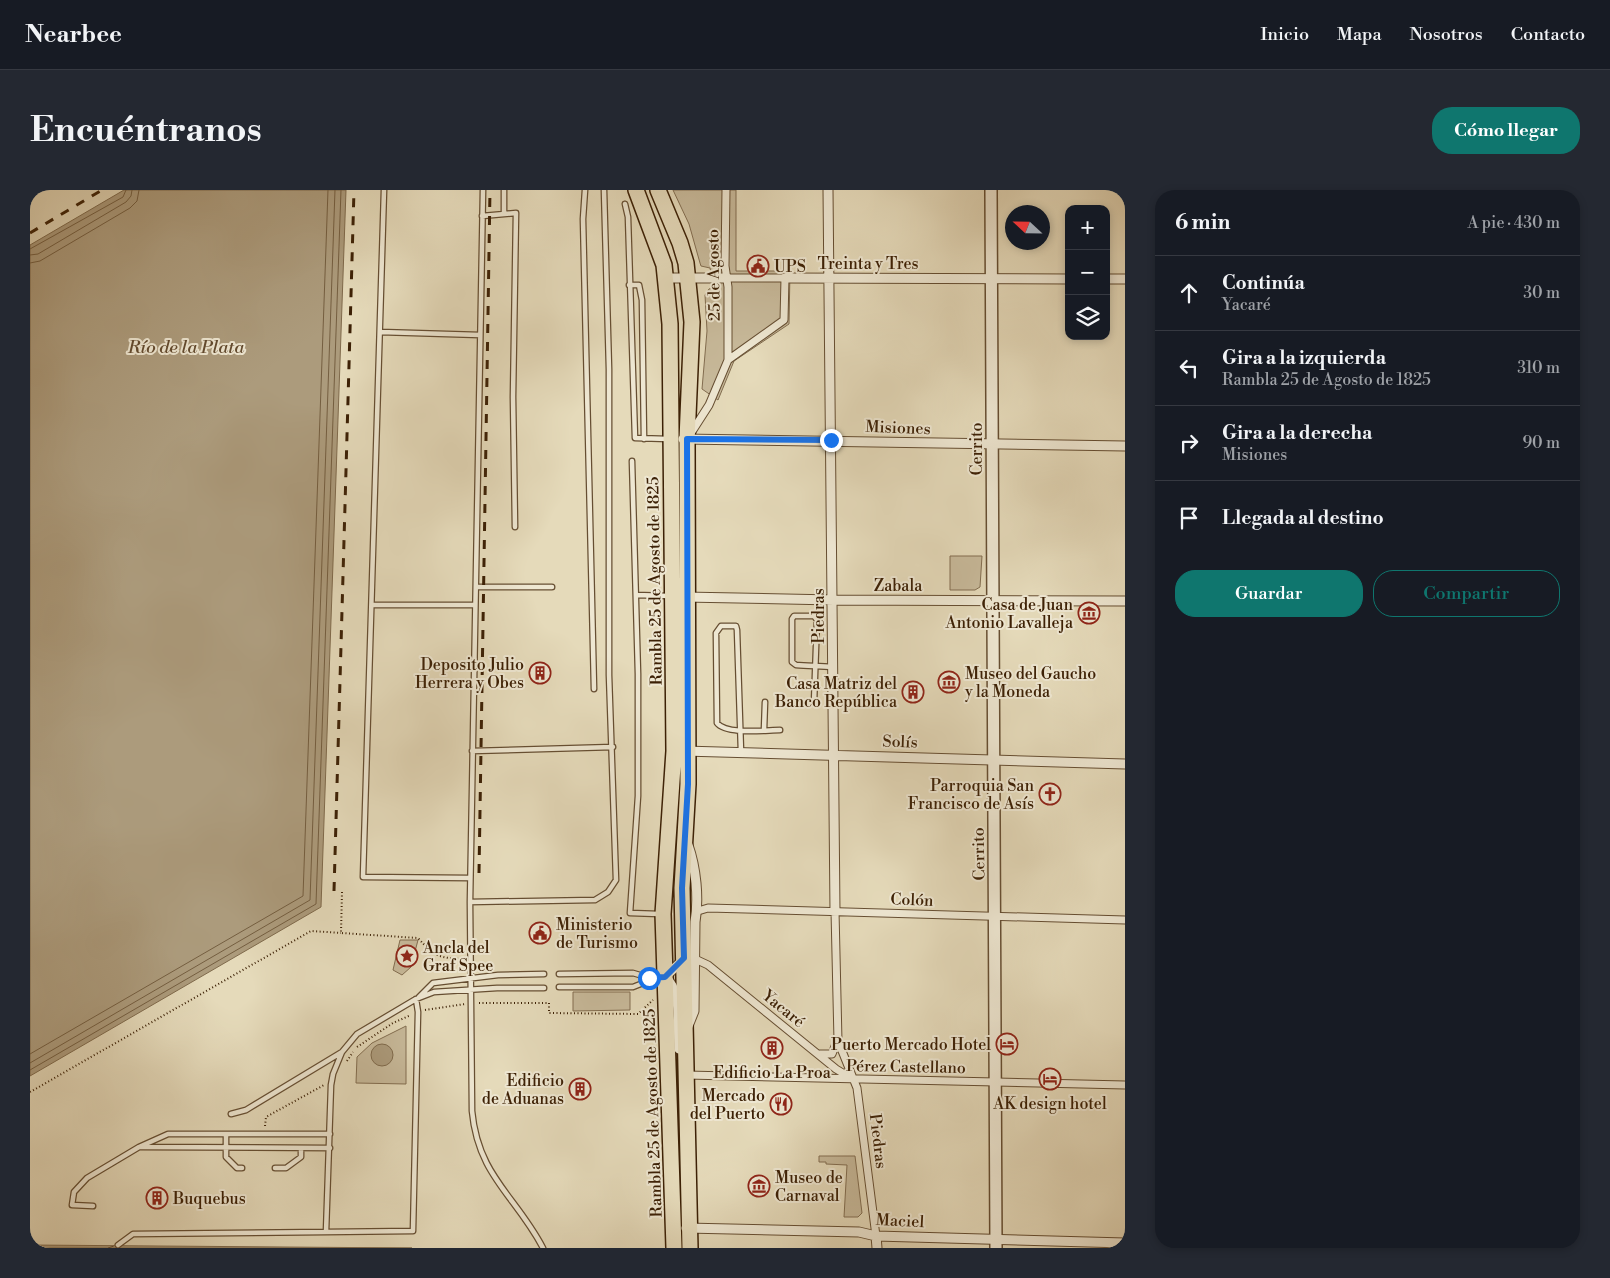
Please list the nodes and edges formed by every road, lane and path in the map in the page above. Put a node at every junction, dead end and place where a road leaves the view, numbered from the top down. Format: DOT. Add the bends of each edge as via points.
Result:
graph roads {
  1 [pos="384,190"];
  2 [pos="483,190"];
  3 [pos="504,190"];
  4 [pos="585,190"];
  5 [pos="604,190"];
  6 [pos="636,190"];
  7 [pos="658,190"];
  8 [pos="726,190"];
  9 [pos="828,190"];
  10 [pos="992,190"];
  11 [pos="625,204"];
  12 [pos="504,214"];
  13 [pos="482,216"];
  14 [pos="667,278"];
  15 [pos="689,278"];
  16 [pos="727,278"];
  17 [pos="785,278"];
  18 [pos="829,278"];
  19 [pos="992,279"];
  20 [pos="1065,279"];
  21 [pos="1110,279"];
  22 [pos="1125,279"];
  23 [pos="629,285"];
  24 [pos="380,332"];
  25 [pos="480,335"];
  26 [pos="728,360"];
  27 [pos="644,438"];
  28 [pos="670,439"];
  29 [pos="687,439"];
  30 [pos="831,440"];
  31 [pos="992,444"];
  32 [pos="1125,446"];
  33 [pos="632,461"];
  34 [pos="515,527"];
  35 [pos="476,587"];
  36 [pos="552,587"];
  37 [pos="636,595"];
  38 [pos="672,596"];
  39 [pos="689,597"];
  40 [pos="993,599"];
  41 [pos="834,600"];
  42 [pos="1125,601"];
  43 [pos="372,605"];
  44 [pos="475,605"];
  45 [pos="815,666"];
  46 [pos="833,666"];
  47 [pos="594,689"];
  48 [pos="765,702"];
  49 [pos="814,703"];
  50 [pos="764,730"];
  51 [pos="780,730"];
  52 [pos="741,731"];
  53 [pos="613,747"];
  54 [pos="472,751"];
  55 [pos="681,751"];
  56 [pos="741,752"];
  57 [pos="833,754"];
  58 [pos="994,760"];
  59 [pos="1125,764"];
  60 [pos="685,835"];
  61 [pos="470,878"];
  62 [pos="342,892"];
  63 [pos="470,902"];
  64 [pos="698,911"];
  65 [pos="834,911"];
  66 [pos="663,914"];
  67 [pos="995,916"];
  68 [pos="1125,920"];
  69 [pos="341,933"];
  70 [pos="690,959"];
  71 [pos="544,974"];
  72 [pos="559,974"];
  73 [pos="464,978"];
  74 [pos="470,978"];
  75 [pos="659,978"];
  76 [pos="559,987"];
  77 [pos="544,988"];
  78 [pos="465,990"];
  79 [pos="471,990"];
  80 [pos="416,999"];
  81 [pos="653,1000"];
  82 [pos="471,1003"];
  83 [pos="465,1004"];
  84 [pos="418,1012"];
  85 [pos="838,1041"];
  86 [pos="814,1051"];
  87 [pos="342,1052"];
  88 [pos="343,1067"];
  89 [pos="686,1076"];
  90 [pos="854,1079"];
  91 [pos="996,1082"];
  92 [pos="331,1085"];
  93 [pos="1125,1085"];
  94 [pos="30,1092"];
  95 [pos="686,1108"];
  96 [pos="231,1114"];
  97 [pos="330,1134"];
  98 [pos="226,1135"];
  99 [pos="264,1135"];
  100 [pos="140,1147"];
  101 [pos="226,1148"];
  102 [pos="301,1148"];
  103 [pos="330,1148"];
  104 [pos="242,1168"];
  105 [pos="275,1168"];
  106 [pos="93,1206"];
  107 [pos="673,1228"];
  108 [pos="689,1228"];
  109 [pos="326,1232"];
  110 [pos="876,1236"];
  111 [pos="1125,1243"];
  112 [pos="996,1244"];
  113 [pos="118,1245"];
  114 [pos="542,1248"];
  115 [pos="674,1248"];
  116 [pos="690,1248"];
  117 [pos="878,1248"];
  1 -- 24 [label="lane"];
  2 -- 13 [label="lane"];
  3 -- 12 [label="lane"];
  4 -- 47 [label="lane" via="583,219"];
  5 -- 53 [label="lane" via="609,379 609,675"];
  6 -- 14 [label="main road, Rambla 25 de Agosto de 1825" via="660,250"];
  7 -- 15 [label="main road, Rambla 25 de Agosto de 1825" via="680,243"];
  8 -- 16 [label="street, 25 de Agosto" via="724,266"];
  9 -- 18 [label="street, Piedras"];
  10 -- 19 [label="street, Cerrito"];
  11 -- 23 [label="lane"];
  12 -- 13 [label="lane"];
  12 -- 34 [label="lane" via="516,214"];
  13 -- 25 [label="lane"];
  14 -- 15 [label="street, Treinta y Tres"];
  14 -- 28 [label="main road, Rambla 25 de Agosto de 1825"];
  15 -- 16 [label="street, Treinta y Tres"];
  15 -- 29 [label="main road, Rambla 25 de Agosto de 1825" via="692,322"];
  16 -- 17 [label="street, Treinta y Tres"];
  16 -- 26 [label="street, 25 de Agosto"];
  17 -- 18 [label="street, Treinta y Tres"];
  17 -- 26 [label="street" via="784,320"];
  18 -- 19 [label="street, Treinta y Tres"];
  18 -- 30 [label="street, Piedras"];
  19 -- 20 [label="street, Treinta y Tres"];
  19 -- 31 [label="street, Cerrito"];
  21 -- 22 [label="street"];
  23 -- 27 [label="lane" via="632,418 635,438"];
  23 -- 27 [label="lane" via="640,286 642,300"];
  24 -- 25 [label="lane"];
  24 -- 43 [label="lane"];
  25 -- 35 [label="lane"];
  26 -- 29 [label="street, 25 de Agosto" via="708,404"];
  27 -- 28 [label="lane"];
  28 -- 29 [label="street, Misiones"];
  28 -- 38 [label="main road, Rambla 25 de Agosto de 1825"];
  29 -- 30 [label="street, Misiones"];
  29 -- 39 [label="main road, Rambla 25 de Agosto de 1825"];
  30 -- 31 [label="street, Misiones"];
  30 -- 41 [label="street, Piedras"];
  31 -- 32 [label="street, Misiones"];
  31 -- 40 [label="street, Cerrito"];
  33 -- 37 [label="lane"];
  35 -- 36 [label="lane"];
  35 -- 44 [label="lane"];
  37 -- 38 [label="lane"];
  37 -- 66 [label="lane" via="638,796 630,913"];
  38 -- 39 [label="street, Zabala"];
  38 -- 55 [label="main road, Rambla 25 de Agosto de 1825"];
  39 -- 41 [label="street, Zabala"];
  39 -- 55 [label="main road, Rambla 25 de Agosto de 1825"];
  40 -- 41 [label="street, Zabala"];
  40 -- 42 [label="street, Zabala"];
  40 -- 58 [label="street, Cerrito"];
  41 -- 46 [label="street, Piedras"];
  43 -- 44 [label="lane"];
  43 -- 61 [label="lane" via="363,877"];
  44 -- 54 [label="lane"];
  45 -- 45 [label="lane" via="792,662 794,616 816,618"];
  45 -- 46 [label="lane"];
  45 -- 49 [label="lane"];
  46 -- 57 [label="street, Piedras"];
  48 -- 50 [label="lane"];
  50 -- 51 [label="lane"];
  50 -- 52 [label="lane"];
  52 -- 52 [label="lane" via="737,630 736,626 721,626 716,633 717,723 723,728"];
  52 -- 56 [label="lane"];
  53 -- 54 [label="lane"];
  53 -- 63 [label="lane" via="616,880 608,892 596,900"];
  54 -- 61 [label="lane"];
  55 -- 56 [label="street, Solís"];
  55 -- 60 [label="main road, Rambla 25 de Agosto de 1825"];
  55 -- 66 [label="main road, Rambla 25 de Agosto de 1825"];
  56 -- 57 [label="street, Solís"];
  57 -- 58 [label="street, Solís"];
  57 -- 65 [label="street, Piedras"];
  58 -- 59 [label="street, Solís"];
  58 -- 67 [label="street, Cerrito"];
  60 -- 64 [label="street, Rambla 25 de Agosto de 1825" via="694,862"];
  60 -- 70 [label="main road, Rambla 25 de Agosto de 1825" via="682,888"];
  61 -- 63 [label="lane"];
  62 -- 69 [label="path"];
  63 -- 74 [label="lane"];
  64 -- 65 [label="street, Colón" via="708,908"];
  64 -- 70 [label="street, Rambla 25 de Agosto de 1825"];
  65 -- 67 [label="street, Colón"];
  65 -- 85 [label="street, Piedras"];
  66 -- 75 [label="main road, Rambla 25 de Agosto de 1825"];
  67 -- 68 [label="street, Colón"];
  67 -- 91 [label="street, Cerrito"];
  69 -- 73 [label="path" via="418,938 441,958 464,959"];
  69 -- 94 [label="path" via="311,931"];
  70 -- 75 [label="street"];
  70 -- 86 [label="street, Yacaré" via="708,966"];
  70 -- 89 [label="main road, Rambla 25 de Agosto de 1825" via="685,1032"];
  71 -- 74 [label="lane"];
  72 -- 75 [label="lane" via="634,973"];
  73 -- 74 [label="lane"];
  73 -- 80 [label="lane" via="433,984"];
  74 -- 79 [label="lane"];
  75 -- 76 [label="lane" via="633,987"];
  75 -- 95 [label="street, Rambla 25 de Agosto de 1825" via="672,984 675,993 682,1095"];
  75 -- 107 [label="main road, Rambla 25 de Agosto de 1825"];
  77 -- 79 [label="lane"];
  78 -- 79 [label="lane"];
  78 -- 80 [label="lane" via="434,992"];
  78 -- 83 [label="path"];
  79 -- 82 [label="lane"];
  80 -- 84 [label="lane"];
  80 -- 87 [label="lane" via="367,1026"];
  81 -- 82 [label="path" via="638,1014 548,1013 548,1002"];
  82 -- 83 [label="path"];
  82 -- 114 [label="lane" via="470,1059 476,1140 494,1178"];
  83 -- 84 [label="path"];
  84 -- 88 [label="path" via="393,1023 356,1048"];
  84 -- 109 [label="lane" via="413,1231"];
  85 -- 86 [label="street" via="832,1054 823,1056"];
  85 -- 90 [label="street, Piedras"];
  86 -- 90 [label="street, Yacaré"];
  87 -- 92 [label="lane"];
  87 -- 96 [label="lane" via="246,1110"];
  89 -- 90 [label="street, Pérez Castellano"];
  89 -- 95 [label="main road, Rambla 25 de Agosto de 1825"];
  90 -- 91 [label="street, Pérez Castellano"];
  90 -- 110 [label="street, Piedras"];
  91 -- 93 [label="street, Pérez Castellano"];
  91 -- 112 [label="street, Cerrito"];
  92 -- 97 [label="lane"];
  92 -- 99 [label="path" via="320,1085 266,1117"];
  95 -- 108 [label="main road, Rambla 25 de Agosto de 1825"];
  97 -- 99 [label="lane"];
  97 -- 103 [label="lane"];
  98 -- 99 [label="lane"];
  98 -- 100 [label="lane" via="168,1134"];
  98 -- 101 [label="lane"];
  100 -- 101 [label="lane"];
  100 -- 106 [label="lane" via="88,1178 74,1192 72,1205"];
  101 -- 102 [label="lane"];
  101 -- 104 [label="lane" via="226,1157 237,1168"];
  102 -- 103 [label="lane"];
  102 -- 105 [label="lane" via="301,1157 286,1168"];
  103 -- 109 [label="lane"];
  107 -- 108 [label="street, Maciel"];
  107 -- 115 [label="main road, Rambla 25 de Agosto de 1825"];
  108 -- 110 [label="street, Maciel" via="859,1232"];
  108 -- 116 [label="main road, Rambla 25 de Agosto de 1825"];
  109 -- 113 [label="lane" via="133,1234"];
  110 -- 112 [label="street, Maciel"];
  110 -- 117 [label="street, Piedras"];
  111 -- 112 [label="street, Maciel"];
}
